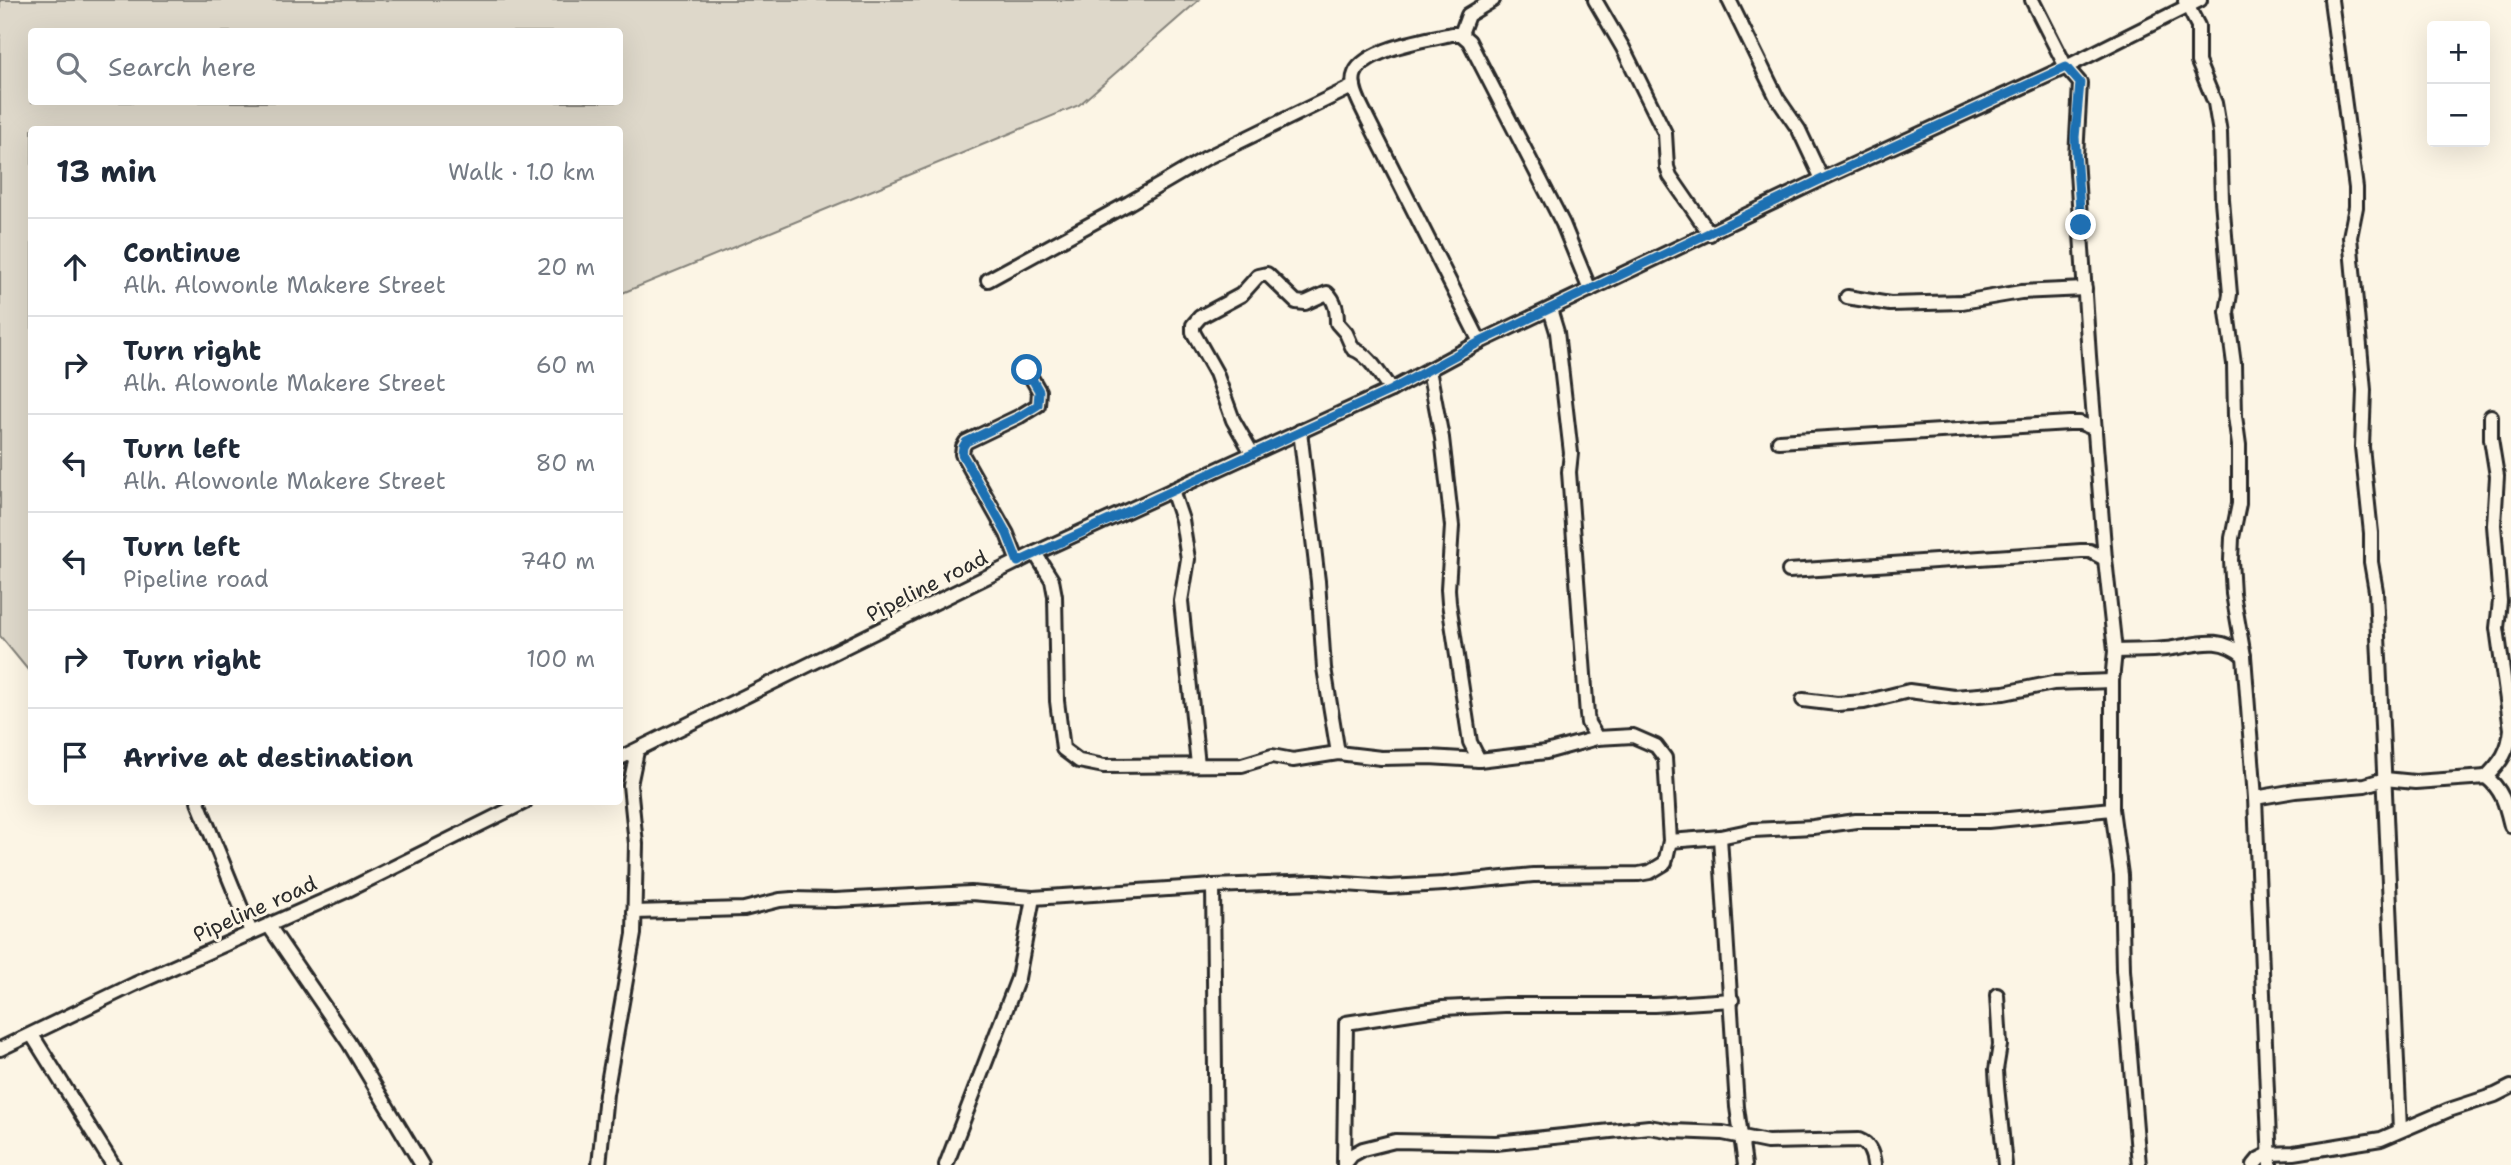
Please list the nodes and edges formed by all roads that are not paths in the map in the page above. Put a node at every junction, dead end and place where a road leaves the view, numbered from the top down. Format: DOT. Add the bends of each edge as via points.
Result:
graph roads {
  1 [pos="1493,0"];
  2 [pos="1595,0"];
  3 [pos="1729,0"];
  4 [pos="2032,0"];
  5 [pos="2200,0"];
  6 [pos="2331,0"];
  7 [pos="2188,8"];
  8 [pos="1461,34"];
  9 [pos="2066,67"];
  10 [pos="1354,86"];
  11 [pos="1822,179"];
  12 [pos="1710,234"];
  13 [pos="988,280"];
  14 [pos="2085,289"];
  15 [pos="1590,290"];
  16 [pos="1847,298"];
  17 [pos="1550,309"];
  18 [pos="1480,342"];
  19 [pos="1027,370"];
  20 [pos="1429,370"];
  21 [pos="1391,390"];
  22 [pos="2491,416"];
  23 [pos="2095,429"];
  24 [pos="1300,431"];
  25 [pos="1779,441"];
  26 [pos="1252,453"];
  27 [pos="1172,490"];
  28 [pos="1035,553"];
  29 [pos="2105,559"];
  30 [pos="1018,562"];
  31 [pos="1789,571"];
  32 [pos="2115,650"];
  33 [pos="2244,656"];
  34 [pos="2112,681"];
  35 [pos="1803,700"];
  36 [pos="2511,729"];
  37 [pos="1597,738"];
  38 [pos="637,751"];
  39 [pos="1338,753"];
  40 [pos="623,757"];
  41 [pos="1479,760"];
  42 [pos="1198,765"];
  43 [pos="2486,777"];
  44 [pos="623,778"];
  45 [pos="2385,779"];
  46 [pos="631,785"];
  47 [pos="2255,798"];
  48 [pos="199,805"];
  49 [pos="519,805"];
  50 [pos="2112,809"];
  51 [pos="2511,826"];
  52 [pos="1720,837"];
  53 [pos="1670,841"];
  54 [pos="1213,886"];
  55 [pos="1033,898"];
  56 [pos="634,912"];
  57 [pos="269,926"];
  58 [pos="251,932"];
  59 [pos="1997,995"];
  60 [pos="1732,1000"];
  61 [pos="32,1035"];
  62 [pos="0,1049"];
  63 [pos="2511,1087"];
  64 [pos="2400,1130"];
  65 [pos="1743,1135"];
  66 [pos="2269,1160"];
  67 [pos="1344,1164"];
  68 [pos="113,1165"];
  69 [pos="422,1165"];
  70 [pos="599,1165"];
  71 [pos="946,1165"];
  72 [pos="1216,1165"];
  73 [pos="1745,1165"];
  74 [pos="1874,1165"];
  75 [pos="2006,1165"];
  76 [pos="2139,1165"];
  77 [pos="2254,1165"];
  1 -- 8 [label="street" via="1468,15"];
  2 -- 12 [label="street" via="1665,133 1670,176"];
  3 -- 11 [label="street"];
  4 -- 9 [label="street"];
  5 -- 7 [label="street, Pipeline road"];
  6 -- 45 [label="street" via="2356,188 2350,237 2364,390 2361,431"];
  7 -- 9 [label="street, Pipeline road"];
  7 -- 33 [label="street" via="2199,32 2198,62 2215,103 2220,133 2230,294 2227,312 2239,445 2239,504 2231,560"];
  8 -- 10 [label="street" via="1370,58 1355,73"];
  8 -- 15 [label="street" via="1469,41 1563,224"];
  9 -- 11 [label="street, Pipeline road"];
  9 -- 14 [label="street" via="2080,83 2075,137"];
  10 -- 13 [label="street" via="1206,158"];
  10 -- 18 [label="street"];
  11 -- 12 [label="street, Pipeline road"];
  12 -- 15 [label="street, Pipeline road"];
  14 -- 16 [label="street" via="2021,292 1962,302 1890,304"];
  14 -- 23 [label="street"];
  15 -- 17 [label="street, Pipeline road"];
  17 -- 18 [label="street, Pipeline road"];
  17 -- 37 [label="street" via="1557,331 1571,453 1587,715"];
  18 -- 20 [label="street, Pipeline road"];
  19 -- 30 [label="street" via="1039,391 1038,405 966,442 962,454"];
  20 -- 21 [label="street, Pipeline road"];
  20 -- 41 [label="street" via="1452,526 1448,589 1471,742"];
  21 -- 24 [label="street, Pipeline road"];
  21 -- 26 [label="street" via="1367,357 1353,349 1337,323 1330,296 1326,293 1296,303 1267,274 1258,276 1241,295 1193,325"];
  22 -- 36 [label="street" via="2497,476 2497,628"];
  23 -- 25 [label="street" via="2069,423"];
  23 -- 29 [label="street"];
  24 -- 26 [label="street, Pipeline road"];
  24 -- 39 [label="street" via="1324,668"];
  26 -- 27 [label="street, Pipeline road"];
  27 -- 28 [label="street, Pipeline road"];
  27 -- 42 [label="street" via="1188,559 1181,601"];
  28 -- 30 [label="street, Pipeline road"];
  28 -- 42 [label="street" via="1052,580 1055,596 1063,749 1079,761 1094,764"];
  29 -- 31 [label="street" via="2081,551"];
  29 -- 32 [label="street"];
  30 -- 38 [label="street, Pipeline road"];
  32 -- 33 [label="street" via="2208,642 2233,647"];
  32 -- 34 [label="street"];
  33 -- 47 [label="street"];
  34 -- 35 [label="street" via="2053,683 1954,697 1909,691 1864,702"];
  34 -- 50 [label="street"];
  36 -- 43 [label="street" via="2505,755"];
  37 -- 41 [label="street" via="1532,755"];
  37 -- 53 [label="street" via="1633,736 1662,752"];
  38 -- 40 [label="street, Pipeline road"];
  38 -- 46 [label="street"];
  39 -- 41 [label="street"];
  39 -- 42 [label="street" via="1293,760 1272,756 1242,765"];
  43 -- 45 [label="street" via="2415,782"];
  43 -- 51 [label="street" via="2502,793"];
  44 -- 46 [label="street"];
  45 -- 47 [label="street"];
  45 -- 64 [label="street"];
  46 -- 56 [label="street" via="636,844"];
  47 -- 66 [label="street"];
  48 -- 58 [label="street"];
  49 -- 57 [label="street, Pipeline road"];
  50 -- 52 [label="street" via="1988,821 1856,821"];
  50 -- 76 [label="street" via="2121,874 2123,970"];
  52 -- 53 [label="street"];
  52 -- 60 [label="street"];
  53 -- 54 [label="street" via="1665,863 1650,873 1533,875 1389,887 1316,882"];
  54 -- 55 [label="street"];
  54 -- 72 [label="street"];
  55 -- 56 [label="street" via="971,893 792,899 744,909"];
  55 -- 71 [label="street" via="1018,978"];
  56 -- 70 [label="street" via="600,1129"];
  57 -- 58 [label="street, Pipeline road"];
  57 -- 69 [label="street" via="349,1043"];
  58 -- 61 [label="street, Pipeline road"];
  59 -- 75 [label="street" via="1997,1078"];
  60 -- 65 [label="street" via="1737,1107"];
  60 -- 67 [label="street" via="1443,1008 1346,1023"];
  61 -- 62 [label="street, Pipeline road"];
  61 -- 68 [label="street"];
  63 -- 64 [label="street"];
  64 -- 66 [label="street" via="2369,1143"];
  65 -- 67 [label="street" via="1649,1127 1496,1143 1395,1142 1363,1149"];
  65 -- 73 [label="street"];
  65 -- 74 [label="street" via="1767,1142 1859,1140 1871,1150"];
  66 -- 77 [label="street" via="2259,1159"];
}
